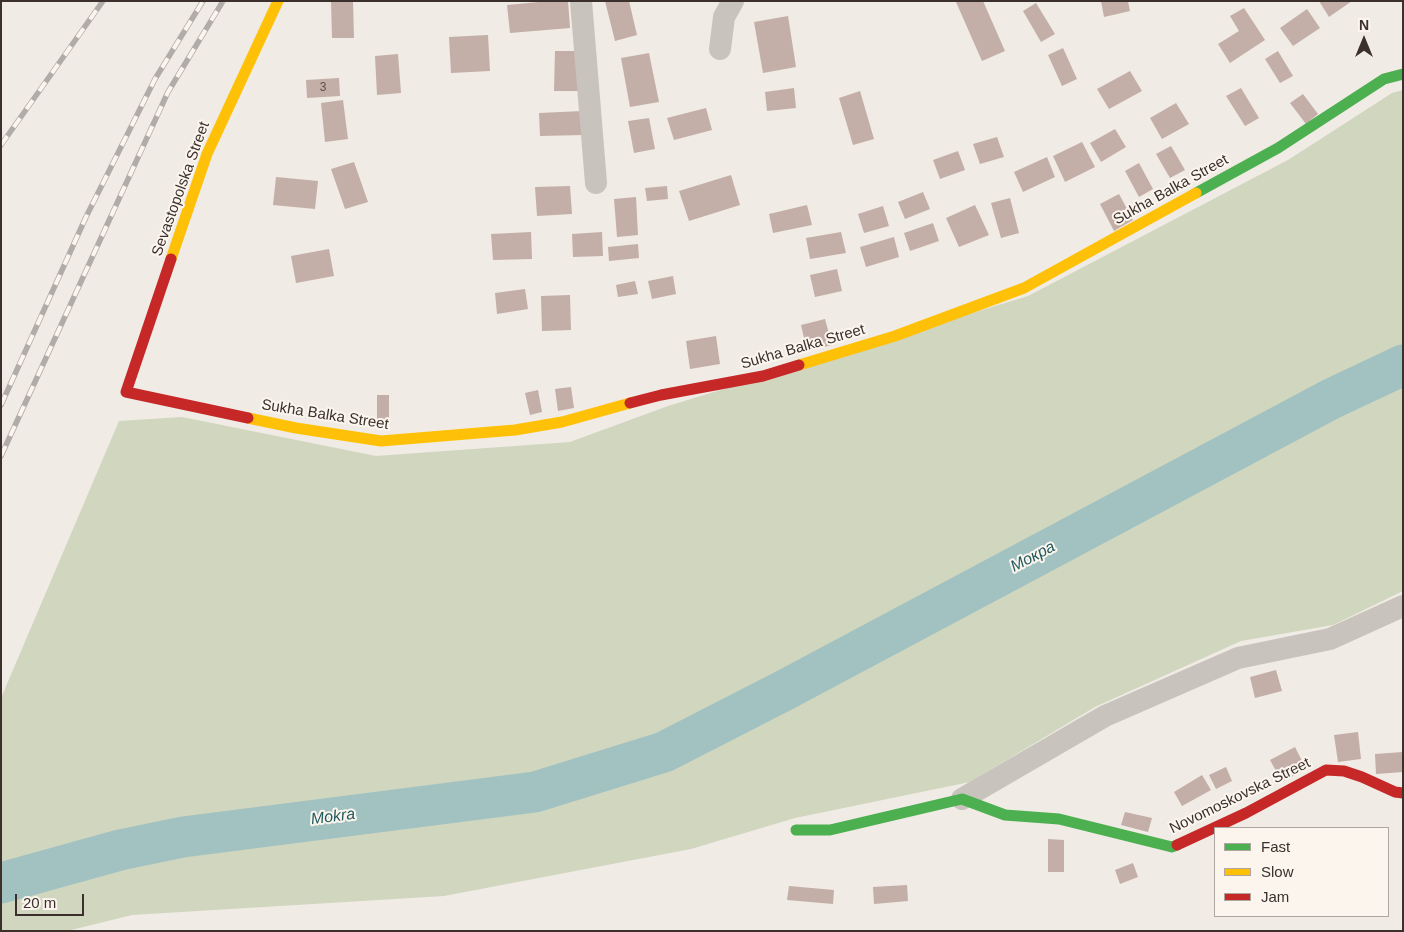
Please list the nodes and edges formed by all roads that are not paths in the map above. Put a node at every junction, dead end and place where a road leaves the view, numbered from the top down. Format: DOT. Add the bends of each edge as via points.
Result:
graph roads {
  1 [pos="278,1"];
  2 [pos="581,1"];
  3 [pos="733,1"];
  4 [pos="720,49"];
  5 [pos="1403,74"];
  6 [pos="596,183"];
  7 [pos="126,392"];
  8 [pos="1403,606"];
  9 [pos="1403,793"];
  10 [pos="962,799"];
  11 [pos="1216,827"];
  12 [pos="1214,828"];
  13 [pos="796,830"];
  1 -- 7 [label="street, Sevastopolska Street" via="207,154"];
  2 -- 6 [label="street"];
  3 -- 4 [label="street" via="724,17"];
  5 -- 7 [label="street, Sukha Balka Street" via="1384,79 1278,148 1024,288 895,336 764,376 661,395 562,422 515,430 381,441 296,428"];
  8 -- 10 [label="street" via="1330,639 1238,658 1105,716"];
  9 -- 11 [label="street, Novomoskovska Street" via="1344,771 1326,770"];
  10 -- 12 [label="street, Novomoskovska Street" via="1005,816 1058,819 1172,847"];
  10 -- 13 [label="street" via="830,830"];
}
